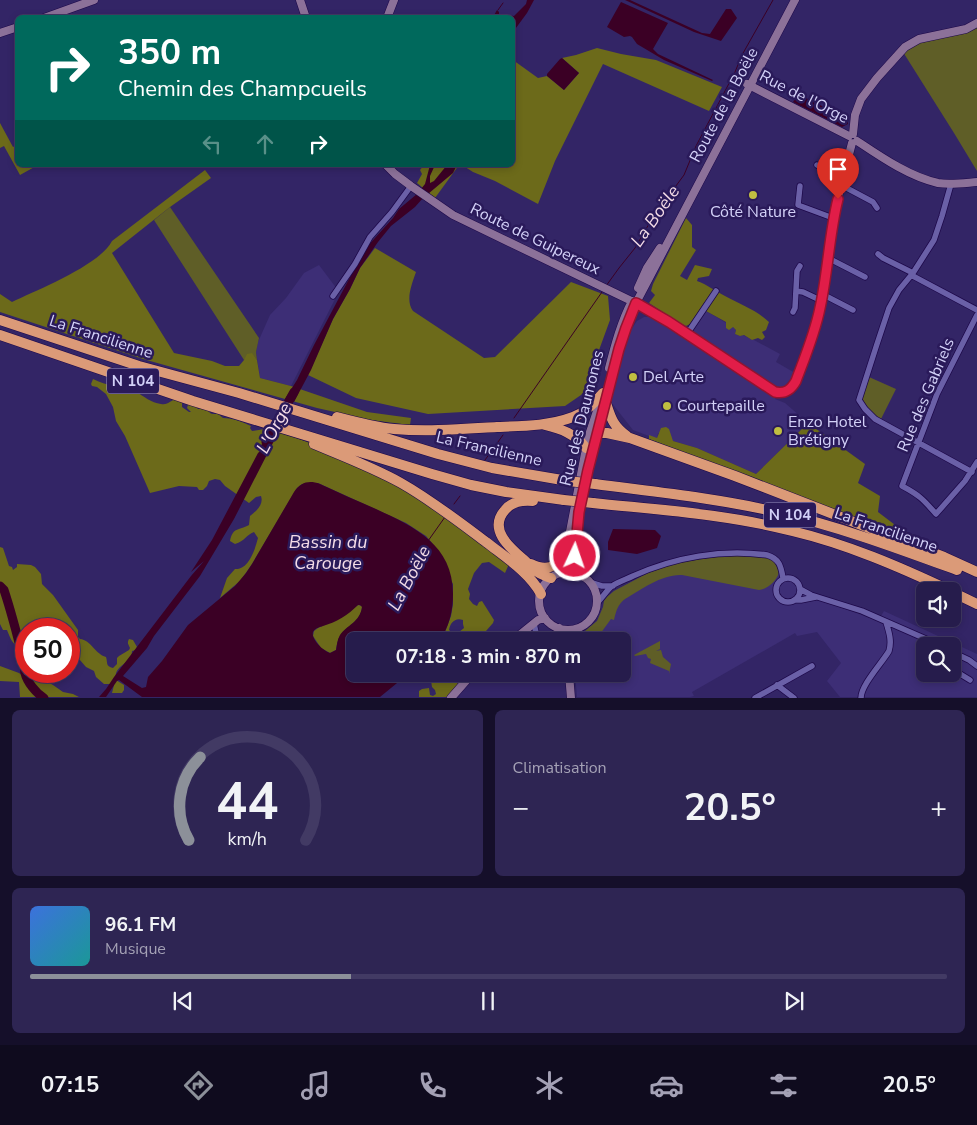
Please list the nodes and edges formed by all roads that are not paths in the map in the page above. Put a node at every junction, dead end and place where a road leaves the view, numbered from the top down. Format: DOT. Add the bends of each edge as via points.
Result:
graph roads {
  1 [pos="300,0"];
  2 [pos="394,0"];
  3 [pos="790,0"];
  4 [pos="795,0"];
  5 [pos="87,1"];
  6 [pos="52,15"];
  7 [pos="305,15"];
  8 [pos="388,15"];
  9 [pos="977,23"];
  10 [pos="15,28"];
  11 [pos="0,33"];
  12 [pos="748,84"];
  13 [pos="853,138"];
  14 [pos="817,165"];
  15 [pos="388,167"];
  16 [pos="842,181"];
  17 [pos="977,182"];
  18 [pos="951,184"];
  19 [pos="800,186"];
  20 [pos="414,188"];
  21 [pos="798,205"];
  22 [pos="877,208"];
  23 [pos="802,214"];
  24 [pos="833,218"];
  25 [pos="878,254"];
  26 [pos="828,258"];
  27 [pos="800,266"];
  28 [pos="912,274"];
  29 [pos="865,277"];
  30 [pos="796,291"];
  31 [pos="716,292"];
  32 [pos="334,296"];
  33 [pos="822,298"];
  34 [pos="634,302"];
  35 [pos="853,310"];
  36 [pos="977,310"];
  37 [pos="793,312"];
  38 [pos="977,315"];
  39 [pos="0,320"];
  40 [pos="687,334"];
  41 [pos="0,336"];
  42 [pos="604,398"];
  43 [pos="299,410"];
  44 [pos="541,425"];
  45 [pos="285,429"];
  46 [pos="598,433"];
  47 [pos="630,438"];
  48 [pos="919,442"];
  49 [pos="588,448"];
  50 [pos="977,462"];
  51 [pos="972,472"];
  52 [pos="559,499"];
  53 [pos="568,542"];
  54 [pos="526,562"];
  55 [pos="977,572"];
  56 [pos="562,574"];
  57 [pos="977,577"];
  58 [pos="551,578"];
  59 [pos="783,578"];
  60 [pos="587,580"];
  61 [pos="932,582"];
  62 [pos="613,586"];
  63 [pos="800,589"];
  64 [pos="541,594"];
  65 [pos="961,596"];
  66 [pos="816,597"];
  67 [pos="795,600"];
  68 [pos="597,603"];
  69 [pos="977,604"];
  70 [pos="540,618"];
  71 [pos="886,622"];
  72 [pos="560,628"];
  73 [pos="576,629"];
  74 [pos="523,632"];
  75 [pos="539,632"];
  76 [pos="561,632"];
  77 [pos="575,632"];
  78 [pos="916,638"];
  79 [pos="961,656"];
  80 [pos="812,666"];
  81 [pos="977,666"];
  82 [pos="961,674"];
  83 [pos="970,680"];
  84 [pos="465,682"];
  85 [pos="570,682"];
  86 [pos="778,685"];
  87 [pos="451,698"];
  88 [pos="571,698"];
  89 [pos="755,698"];
  90 [pos="794,698"];
  91 [pos="861,698"];
  1 -- 7 [label="street"];
  2 -- 8 [label="street"];
  3 -- 12 [label="street, Route de la Boële"];
  4 -- 12 [label="street, Route de la Boële"];
  5 -- 6 [label="street"];
  9 -- 13 [label="street" via="905,46 861,99 855,115"];
  10 -- 11 [label="street"];
  12 -- 13 [label="street, Rue de l'Orge"];
  12 -- 34 [label="street, Route de la Boële" via="647,268"];
  13 -- 16 [label="street"];
  13 -- 18 [label="street, Rue de l'Orge" via="914,176"];
  14 -- 16 [label="street"];
  15 -- 20 [label="street, Route de Guipereux"];
  16 -- 22 [label="street"];
  16 -- 24 [label="street"];
  17 -- 18 [label="street, Rue de l'Orge"];
  18 -- 28 [label="street" via="934,240"];
  19 -- 21 [label="street"];
  20 -- 32 [label="street" via="370,237"];
  20 -- 34 [label="street, Route de Guipereux" via="453,215"];
  21 -- 23 [label="street"];
  21 -- 24 [label="street"];
  24 -- 26 [label="street"];
  25 -- 28 [label="street"];
  26 -- 29 [label="street"];
  26 -- 33 [label="street"];
  27 -- 30 [label="street"];
  28 -- 36 [label="street"];
  28 -- 48 [label="street" via="889,308 859,400 874,419"];
  30 -- 33 [label="street"];
  30 -- 37 [label="street"];
  31 -- 40 [label="street"];
  33 -- 35 [label="street"];
  33 -- 40 [label="street, Route de Guipereux" via="815,330 796,381 786,392 775,392"];
  34 -- 40 [label="street, Route de Guipereux"];
  34 -- 42 [label="street, Rue des Daumones"];
  38 -- 48 [label="street, Rue des Gabriels" via="938,394"];
  39 -- 43 [label="highway, La Francilienne / N 104" via="139,366"];
  41 -- 45 [label="highway, La Francilienne / N 104"];
  42 -- 44 [label="highway" via="578,415"];
  42 -- 46 [label="street, Rue des Daumones"];
  42 -- 47 [label="highway" via="614,425"];
  42 -- 49 [label="street, Rue des Daumones"];
  43 -- 44 [label="highway" via="393,429"];
  43 -- 57 [label="highway, La Francilienne / N 104, bridge" via="474,464 695,497 782,514 853,534"];
  44 -- 49 [label="highway" via="566,431"];
  45 -- 52 [label="highway, La Francilienne / N 104" via="471,485"];
  45 -- 64 [label="highway" via="292,436 375,470 417,493 510,561"];
  46 -- 47 [label="highway"];
  46 -- 49 [label="street"];
  46 -- 49 [label="street, Rue des Daumones"];
  47 -- 55 [label="highway"];
  48 -- 51 [label="street"];
  48 -- 51 [label="street, Rue des Gabriels" via="902,486 917,494 936,514"];
  49 -- 53 [label="street, Rue des Daumones"];
  49 -- 60 [label="street, Rue des Daumones" via="575,556 576,565"];
  50 -- 51 [label="street"];
  52 -- 54 [label="highway" via="518,501 502,514 499,520 501,536"];
  52 -- 61 [label="highway, La Francilienne / N 104, bridge" via="739,520 791,530 872,556"];
  53 -- 54 [label="highway" via="553,566 542,568"];
  53 -- 56 [label="street, Rue des Daumones"];
  54 -- 58 [label="highway" via="533,570"];
  56 -- 58 [label="street"];
  56 -- 60 [label="street" via="575,573"];
  58 -- 64 [label="street"];
  59 -- 62 [label="street" via="780,564 772,557 730,553 674,560"];
  59 -- 63 [label="street" via="794,580"];
  59 -- 67 [label="street" via="776,585 776,595 782,601"];
  60 -- 62 [label="street"];
  60 -- 68 [label="street" via="594,589"];
  62 -- 68 [label="street"];
  63 -- 66 [label="street"];
  63 -- 67 [label="street"];
  64 -- 70 [label="street"];
  65 -- 69 [label="highway, La Francilienne / N 104"];
  66 -- 67 [label="street"];
  66 -- 71 [label="street"];
  68 -- 73 [label="street" via="592,618"];
  70 -- 72 [label="street"];
  70 -- 74 [label="street"];
  70 -- 75 [label="street"];
  71 -- 78 [label="street"];
  71 -- 91 [label="street" via="891,645 865,685"];
  72 -- 73 [label="street"];
  72 -- 76 [label="street"];
  73 -- 77 [label="street"];
  79 -- 81 [label="street"];
  80 -- 86 [label="street"];
  82 -- 83 [label="street"];
  84 -- 87 [label="street"];
  85 -- 88 [label="street"];
  86 -- 89 [label="street"];
  86 -- 90 [label="street"];
}
